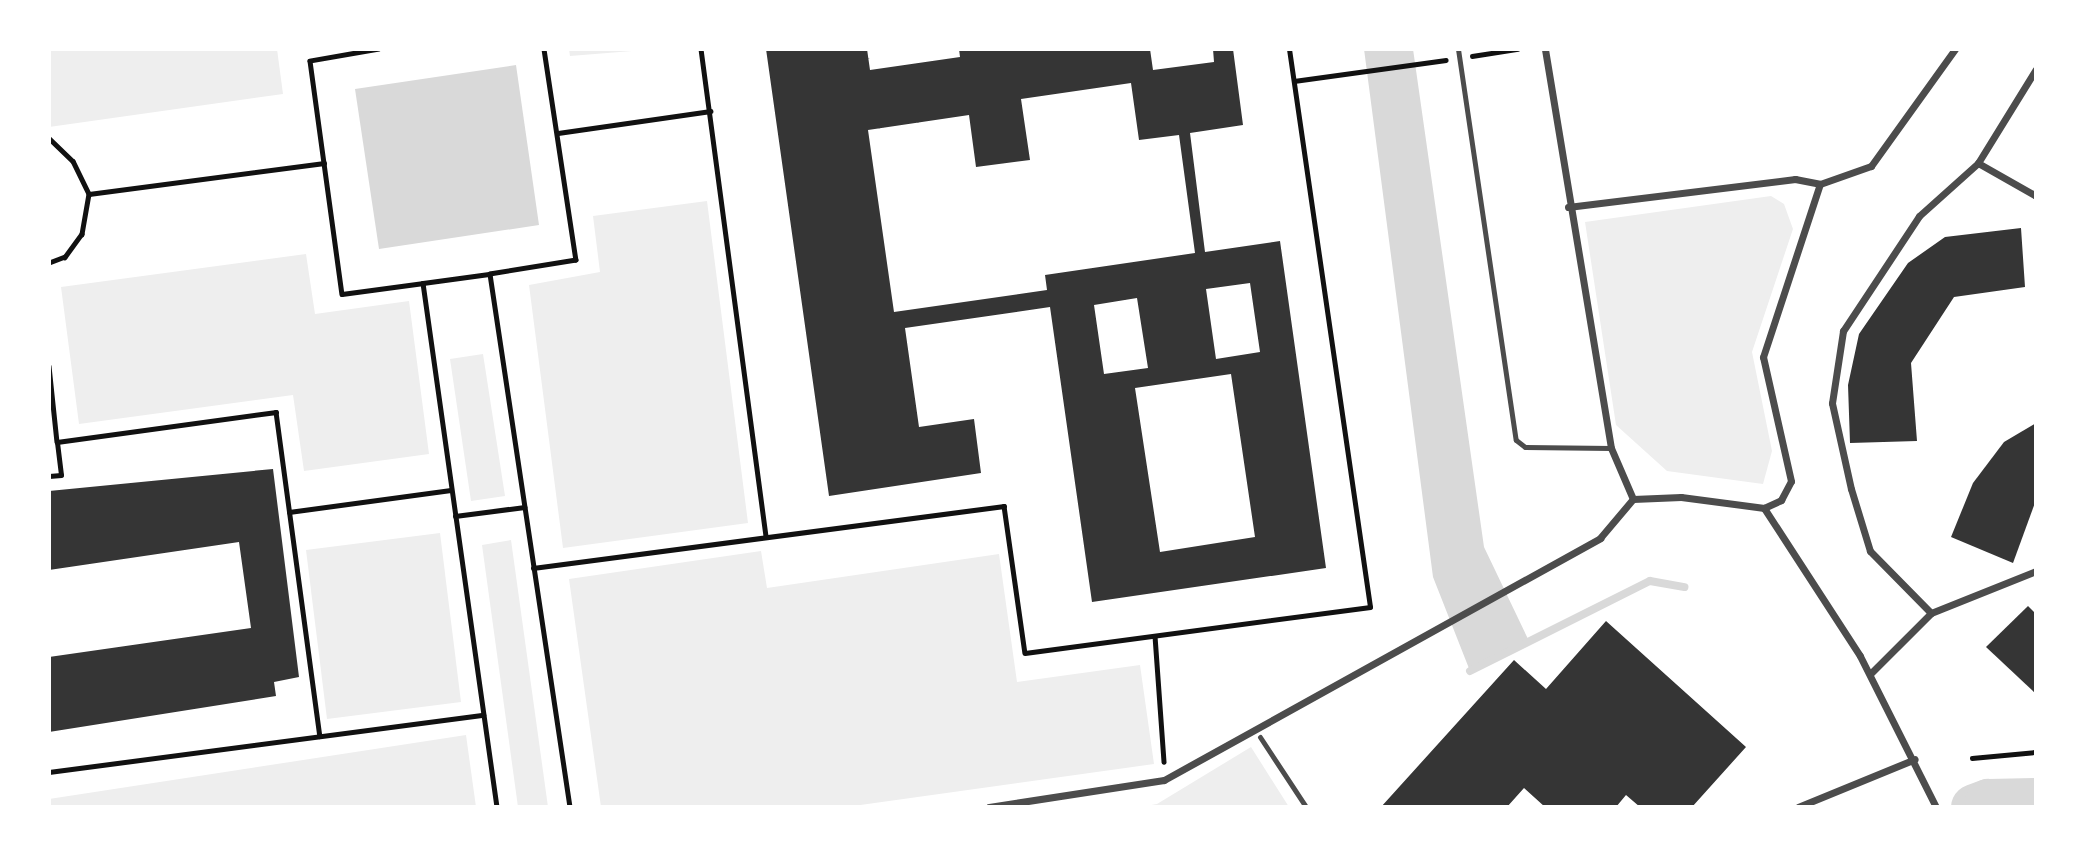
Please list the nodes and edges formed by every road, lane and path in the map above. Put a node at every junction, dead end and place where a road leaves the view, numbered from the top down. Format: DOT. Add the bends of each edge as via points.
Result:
graph roads {
  1 [pos="380,49"];
  2 [pos="544,49"];
  3 [pos="701,49"];
  4 [pos="1289,49"];
  5 [pos="1458,49"];
  6 [pos="1545,49"];
  7 [pos="1955,49"];
  8 [pos="1428,62"];
  9 [pos="2036,69"];
  10 [pos="1294,81"];
  11 [pos="710,111"];
  12 [pos="558,133"];
  13 [pos="49,138"];
  14 [pos="324,163"];
  15 [pos="1978,163"];
  16 [pos="1820,184"];
  17 [pos="89,194"];
  18 [pos="2036,196"];
  19 [pos="1568,207"];
  20 [pos="49,262"];
  21 [pos="489,274"];
  22 [pos="424,283"];
  23 [pos="49,366"];
  24 [pos="57,442"];
  25 [pos="1611,447"];
  26 [pos="49,477"];
  27 [pos="451,490"];
  28 [pos="1633,499"];
  29 [pos="524,507"];
  30 [pos="1764,508"];
  31 [pos="289,512"];
  32 [pos="455,516"];
  33 [pos="766,535"];
  34 [pos="533,568"];
  35 [pos="2036,571"];
  36 [pos="1931,613"];
  37 [pos="1155,636"];
  38 [pos="1870,674"];
  39 [pos="483,715"];
  40 [pos="320,736"];
  41 [pos="1260,737"];
  42 [pos="2036,752"];
  43 [pos="1972,758"];
  44 [pos="1915,759"];
  45 [pos="49,772"];
  46 [pos="1164,780"];
  47 [pos="497,807"];
  48 [pos="570,807"];
  49 [pos="989,807"];
  50 [pos="1306,807"];
  51 [pos="1798,807"];
  52 [pos="1936,807"];
  1 -- 14 [label="path" via="310,61"];
  2 -- 12 [label="path"];
  3 -- 11 [label="path"];
  4 -- 10 [label="path"];
  5 -- 25 [label="lane" via="1516,440 1525,447"];
  6 -- 19 [label="street"];
  7 -- 16 [label="street" via="1871,166"];
  8 -- 10 [label="path"];
  9 -- 15 [label="street"];
  10 -- 37 [label="path" via="1370,607"];
  11 -- 12 [label="path"];
  11 -- 33 [label="path"];
  12 -- 21 [label="path" via="576,260"];
  13 -- 17 [label="path" via="73,161"];
  14 -- 17 [label="path"];
  14 -- 22 [label="path" via="342,294"];
  15 -- 18 [label="street"];
  15 -- 36 [label="street" via="1919,216 1843,331 1832,402 1870,551"];
  16 -- 19 [label="street" via="1795,179"];
  16 -- 30 [label="street" via="1763,357 1791,481 1781,500"];
  17 -- 20 [label="path" via="82,234 65,257"];
  19 -- 25 [label="street"];
  21 -- 22 [label="path"];
  21 -- 29 [label="path"];
  22 -- 27 [label="path"];
  23 -- 24 [label="path"];
  24 -- 26 [label="path" via="61,475"];
  24 -- 31 [label="path" via="276,412"];
  25 -- 28 [label="street"];
  27 -- 31 [label="path"];
  27 -- 32 [label="path"];
  28 -- 30 [label="street" via="1681,498"];
  28 -- 46 [label="street" via="1600,538"];
  29 -- 32 [label="path"];
  29 -- 34 [label="path"];
  30 -- 38 [label="street"];
  31 -- 40 [label="path"];
  32 -- 39 [label="path"];
  33 -- 34 [label="path"];
  33 -- 37 [label="path" via="1004,506 1025,653"];
  34 -- 48 [label="path"];
  35 -- 36 [label="street"];
  36 -- 38 [label="street"];
  37 -- 46 [label="path"];
  38 -- 44 [label="street"];
  39 -- 40 [label="path"];
  39 -- 47 [label="path"];
  40 -- 45 [label="path"];
  41 -- 50 [label="lane"];
  42 -- 43 [label="path"];
  44 -- 51 [label="street"];
  44 -- 52 [label="street"];
  46 -- 49 [label="street"];
}
